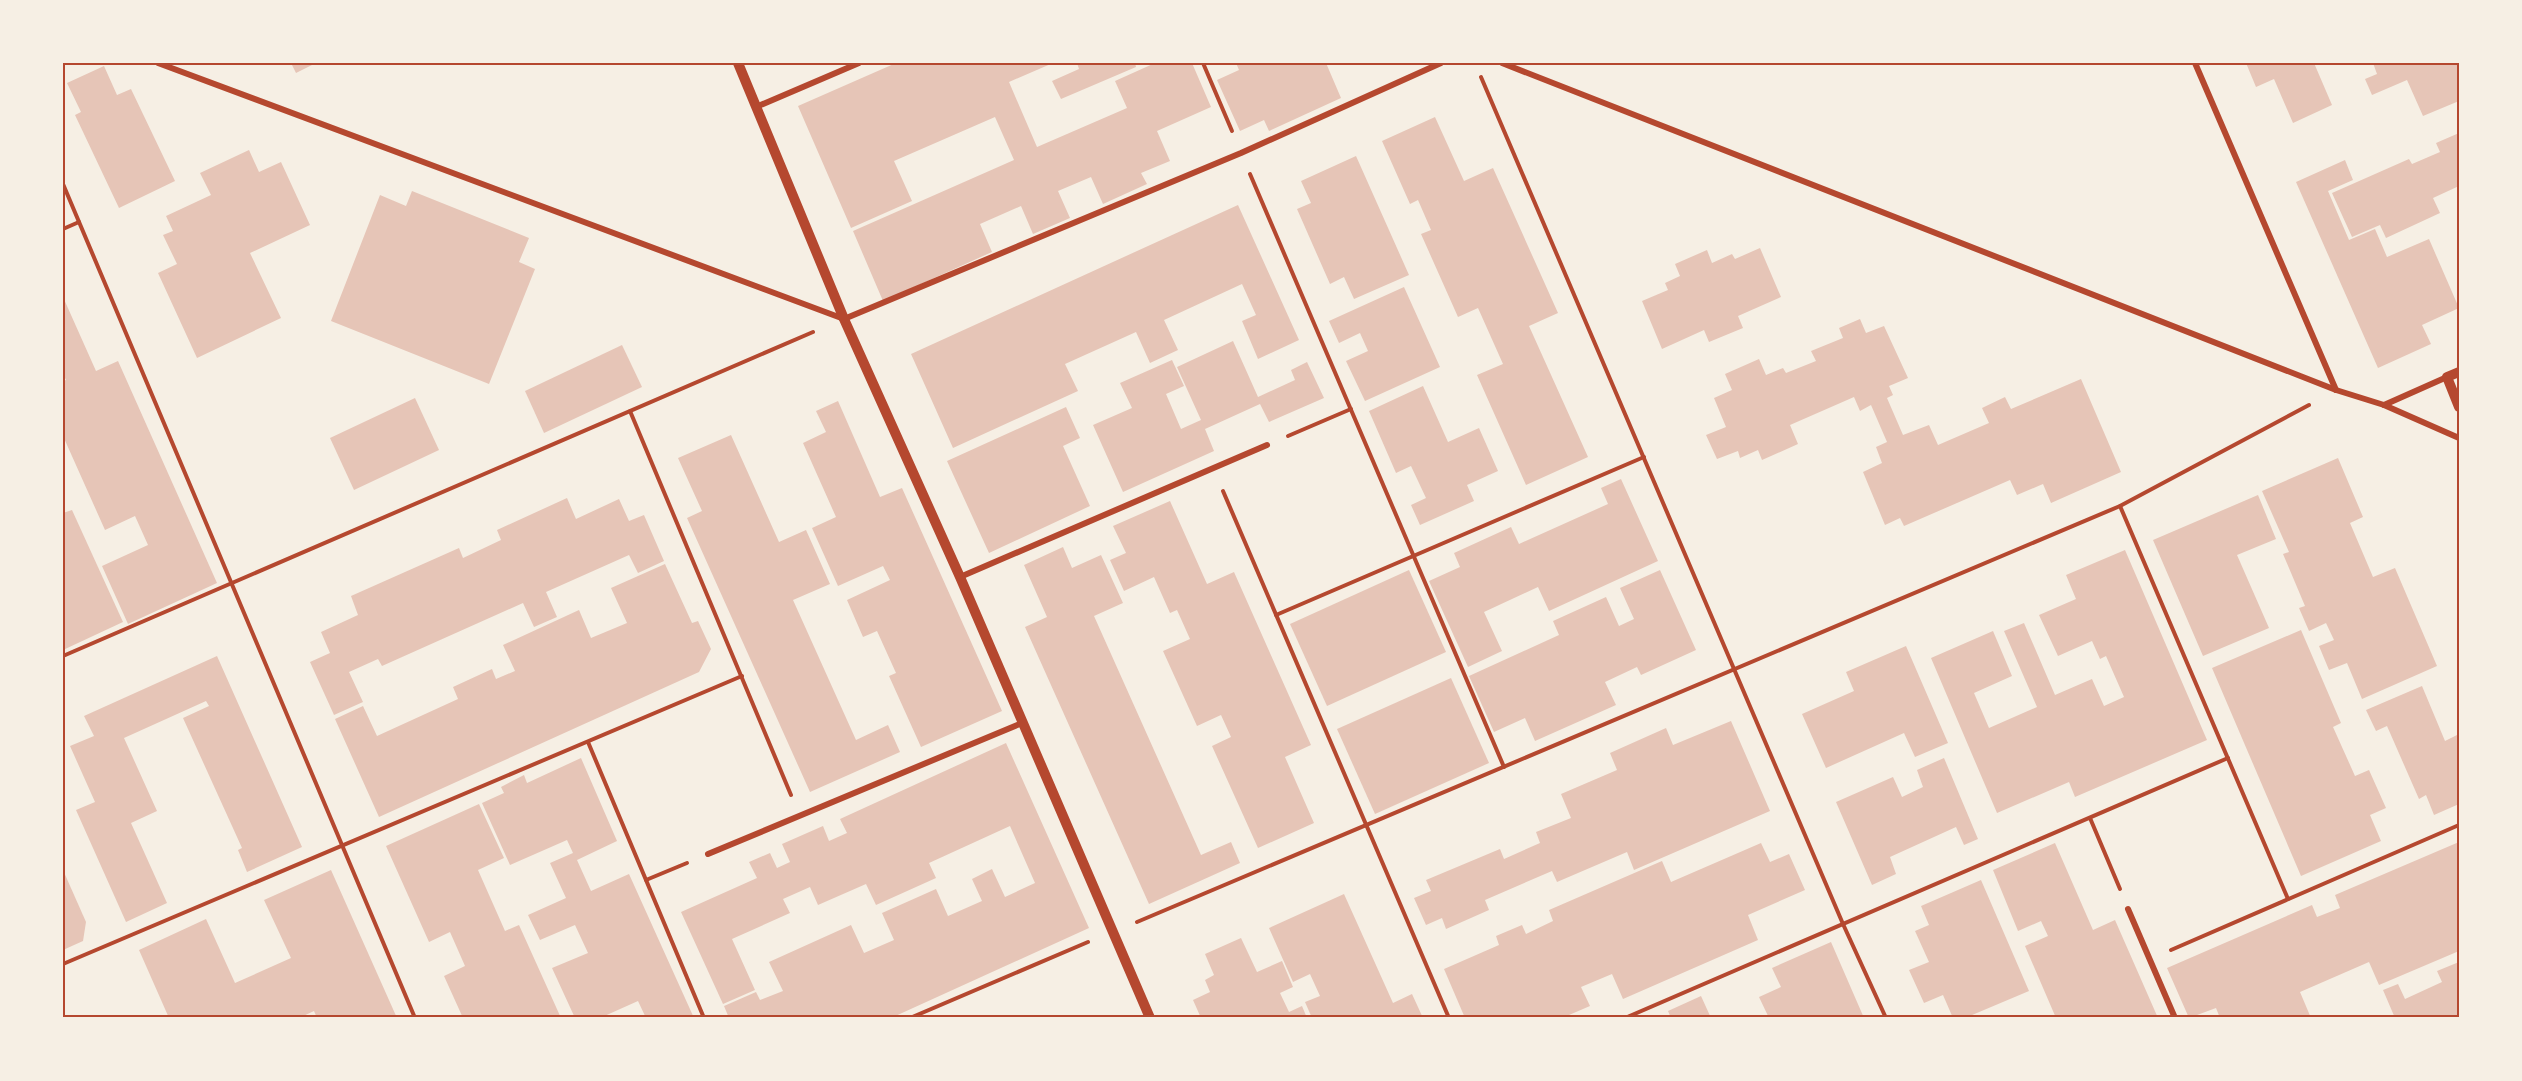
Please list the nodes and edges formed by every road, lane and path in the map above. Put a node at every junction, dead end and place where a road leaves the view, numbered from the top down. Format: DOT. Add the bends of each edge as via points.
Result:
graph roads {
  1 [pos="158,63"];
  2 [pos="738,63"];
  3 [pos="859,63"];
  4 [pos="1203,63"];
  5 [pos="1441,63"];
  6 [pos="1502,63"];
  7 [pos="2195,63"];
  8 [pos="1480,74"];
  9 [pos="756,107"];
  10 [pos="1241,153"];
  11 [pos="63,184"];
  12 [pos="79,222"];
  13 [pos="63,229"];
  14 [pos="844,319"];
  15 [pos="2459,372"];
  16 [pos="2447,377"];
  17 [pos="2336,390"];
  18 [pos="2384,405"];
  19 [pos="2459,407"];
  20 [pos="1351,409"];
  21 [pos="630,411"];
  22 [pos="2459,438"];
  23 [pos="1267,445"];
  24 [pos="1644,457"];
  25 [pos="1213,468"];
  26 [pos="2120,506"];
  27 [pos="1414,556"];
  28 [pos="960,577"];
  29 [pos="232,583"];
  30 [pos="1276,615"];
  31 [pos="63,656"];
  32 [pos="1735,670"];
  33 [pos="742,676"];
  34 [pos="1022,723"];
  35 [pos="588,741"];
  36 [pos="2228,758"];
  37 [pos="1504,767"];
  38 [pos="800,815"];
  39 [pos="2090,818"];
  40 [pos="1366,825"];
  41 [pos="2459,825"];
  42 [pos="343,845"];
  43 [pos="708,854"];
  44 [pos="646,880"];
  45 [pos="2288,899"];
  46 [pos="2128,909"];
  47 [pos="1844,924"];
  48 [pos="1112,932"];
  49 [pos="2150,959"];
  50 [pos="63,964"];
  51 [pos="415,1018"];
  52 [pos="704,1018"];
  53 [pos="910,1018"];
  54 [pos="1150,1018"];
  55 [pos="1449,1018"];
  56 [pos="1625,1018"];
  57 [pos="1886,1018"];
  58 [pos="2175,1018"];
  1 -- 14 [label="street"];
  2 -- 9 [label="street"];
  3 -- 9 [label="street"];
  4 -- 10 [label="path"];
  5 -- 10 [label="street"];
  6 -- 17 [label="street"];
  7 -- 17 [label="street"];
  8 -- 24 [label="path"];
  9 -- 14 [label="street"];
  10 -- 14 [label="street"];
  10 -- 20 [label="path"];
  11 -- 12 [label="path"];
  12 -- 13 [label="path"];
  12 -- 29 [label="path"];
  14 -- 21 [label="path"];
  14 -- 28 [label="street"];
  15 -- 16 [label="street"];
  16 -- 18 [label="street"];
  16 -- 19 [label="street"];
  17 -- 18 [label="street"];
  17 -- 26 [label="path"];
  18 -- 22 [label="street"];
  20 -- 23 [label="path"];
  20 -- 27 [label="path"];
  21 -- 29 [label="path"];
  21 -- 33 [label="path"];
  23 -- 25 [label="street"];
  24 -- 27 [label="path"];
  24 -- 32 [label="path"];
  25 -- 28 [label="street"];
  25 -- 30 [label="path"];
  26 -- 32 [label="path"];
  26 -- 36 [label="path"];
  27 -- 30 [label="path"];
  27 -- 37 [label="path"];
  28 -- 34 [label="street"];
  29 -- 31 [label="path"];
  29 -- 42 [label="path"];
  30 -- 40 [label="path"];
  32 -- 37 [label="path"];
  32 -- 47 [label="path"];
  33 -- 35 [label="path"];
  33 -- 38 [label="path"];
  34 -- 38 [label="street"];
  34 -- 48 [label="street"];
  35 -- 42 [label="path"];
  35 -- 44 [label="path"];
  36 -- 39 [label="path"];
  36 -- 45 [label="path"];
  37 -- 40 [label="path"];
  38 -- 43 [label="street"];
  39 -- 46 [label="path"];
  39 -- 47 [label="path"];
  40 -- 48 [label="path"];
  40 -- 55 [label="path"];
  41 -- 45 [label="path"];
  42 -- 50 [label="path"];
  42 -- 51 [label="path"];
  43 -- 44 [label="path"];
  44 -- 52 [label="path"];
  45 -- 49 [label="path"];
  46 -- 49 [label="street"];
  47 -- 56 [label="path"];
  47 -- 57 [label="path"];
  48 -- 53 [label="path"];
  48 -- 54 [label="street"];
  49 -- 58 [label="street"];
}
